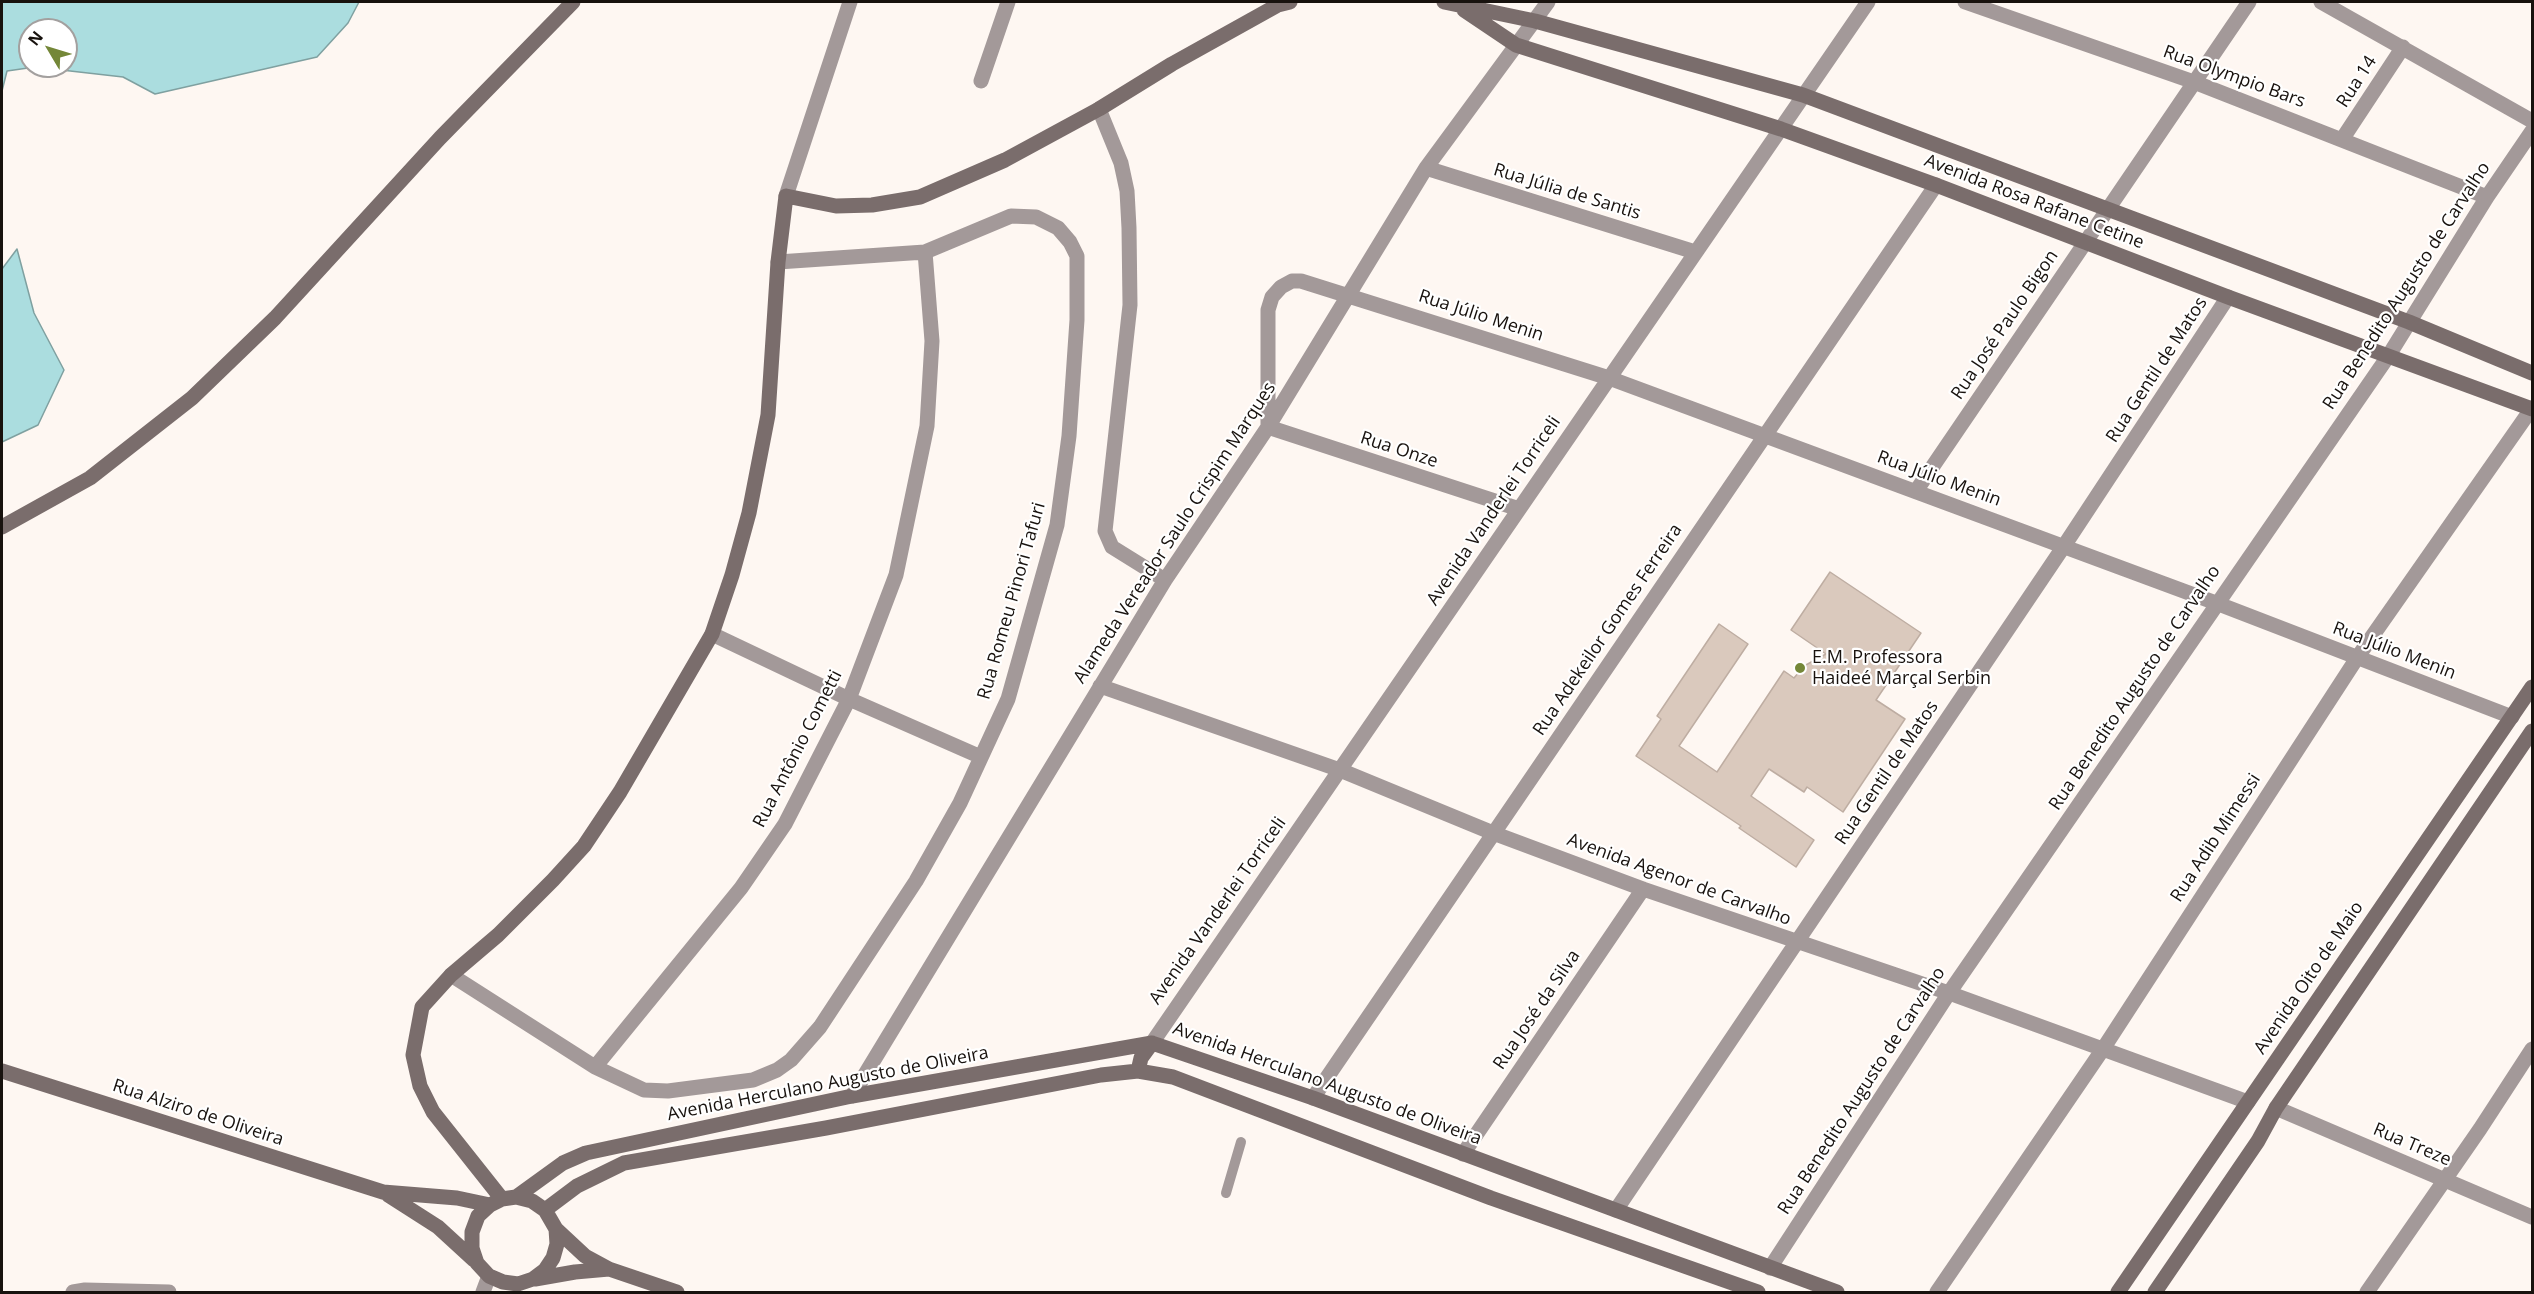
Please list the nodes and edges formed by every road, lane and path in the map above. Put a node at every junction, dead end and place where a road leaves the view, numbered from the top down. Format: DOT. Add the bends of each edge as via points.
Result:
graph roads {
  1 [pos="573,2"];
  2 [pos="850,2"];
  3 [pos="1008,2"];
  4 [pos="1548,2"];
  5 [pos="1868,2"];
  6 [pos="1965,2"];
  7 [pos="2249,2"];
  8 [pos="2321,2"];
  9 [pos="1282,3"];
  10 [pos="1451,4"];
  11 [pos="1535,21"];
  12 [pos="1516,45"];
  13 [pos="2403,47"];
  14 [pos="981,81"];
  15 [pos="2194,82"];
  16 [pos="1803,95"];
  17 [pos="1099,110"];
  18 [pos="2532,121"];
  19 [pos="1781,129"];
  20 [pos="2532,131"];
  21 [pos="2343,138"];
  22 [pos="1426,168"];
  23 [pos="1936,184"];
  24 [pos="786,196"];
  25 [pos="2487,196"];
  26 [pos="2108,209"];
  27 [pos="2085,242"];
  28 [pos="925,252"];
  29 [pos="1695,252"];
  30 [pos="778,262"];
  31 [pos="1347,295"];
  32 [pos="2228,297"];
  33 [pos="2409,322"];
  34 [pos="2389,355"];
  35 [pos="2532,373"];
  36 [pos="1609,378"];
  37 [pos="2532,409"];
  38 [pos="1268,428"];
  39 [pos="1764,435"];
  40 [pos="1916,491"];
  41 [pos="1519,509"];
  42 [pos="2,527"];
  43 [pos="2064,546"];
  44 [pos="1165,580"];
  45 [pos="2216,603"];
  46 [pos="712,634"];
  47 [pos="2357,658"];
  48 [pos="1100,686"];
  49 [pos="2532,687"];
  50 [pos="849,699"];
  51 [pos="2512,717"];
  52 [pos="2532,730"];
  53 [pos="981,757"];
  54 [pos="1340,770"];
  55 [pos="1493,833"];
  56 [pos="1642,889"];
  57 [pos="1796,943"];
  58 [pos="451,975"];
  59 [pos="1949,993"];
  60 [pos="1152,1043"];
  61 [pos="2103,1049"];
  62 [pos="2532,1049"];
  63 [pos="595,1067"];
  64 [pos="2,1071"];
  65 [pos="1138,1071"];
  66 [pos="852,1096"];
  67 [pos="1313,1098"];
  68 [pos="2248,1102"];
  69 [pos="2276,1108"];
  70 [pos="1241,1142"];
  71 [pos="1463,1154"];
  72 [pos="2445,1181"];
  73 [pos="383,1192"];
  74 [pos="1226,1193"];
  75 [pos="503,1201"];
  76 [pos="545,1210"];
  77 [pos="1616,1210"];
  78 [pos="2532,1216"];
  79 [pos="556,1229"];
  80 [pos="477,1263"];
  81 [pos="1770,1268"];
  82 [pos="609,1269"];
  83 [pos="489,1276"];
  84 [pos="533,1279"];
  85 [pos="73,1293"];
  86 [pos="169,1293"];
  87 [pos="483,1293"];
  88 [pos="677,1293"];
  89 [pos="1758,1293"];
  90 [pos="1837,1293"];
  91 [pos="1937,1293"];
  92 [pos="2118,1293"];
  93 [pos="2155,1293"];
  94 [pos="2367,1293"];
  1 -- 42 [label="street" via="440,138 275,318 192,399 90,478"];
  2 -- 24 [label="street"];
  3 -- 14 [label="street"];
  4 -- 11 [label="street, Alameda Vereador Saulo Crispim Marques"];
  5 -- 16 [label="street, Avenida Vanderlei Torriceli"];
  6 -- 15 [label="street, Rua Olympio Bars"];
  7 -- 15 [label="street, Rua José Paulo Bigon"];
  8 -- 13 [label="street"];
  9 -- 17 [label="street"];
  10 -- 11 [label="street, Avenida Rosa Rafane Cetine"];
  10 -- 12 [label="street, Avenida Rosa Rafane Cetine"];
  11 -- 12 [label="street, Alameda Vereador Saulo Crispim Marques"];
  11 -- 16 [label="street, Avenida Rosa Rafane Cetine"];
  12 -- 19 [label="street, Avenida Rosa Rafane Cetine"];
  12 -- 22 [label="street, Alameda Vereador Saulo Crispim Marques"];
  13 -- 18 [label="street"];
  13 -- 21 [label="street, Rua 14"];
  15 -- 21 [label="street, Rua Olympio Bars"];
  15 -- 26 [label="street, Rua José Paulo Bigon"];
  16 -- 19 [label="street, Avenida Vanderlei Torriceli"];
  16 -- 26 [label="street, Avenida Rosa Rafane Cetine"];
  17 -- 24 [label="street" via="1005,160 920,197 836,206"];
  17 -- 44 [label="street" via="1121,163 1129,228 1130,305 1105,531 1112,547"];
  19 -- 23 [label="street, Avenida Rosa Rafane Cetine"];
  19 -- 29 [label="street, Avenida Vanderlei Torriceli"];
  20 -- 25 [label="street, Rua Benedito Augusto de Carvalho"];
  21 -- 25 [label="street, Rua Olympio Bars"];
  22 -- 29 [label="street, Rua Júlia de Santis"];
  22 -- 31 [label="street, Alameda Vereador Saulo Crispim Marques"];
  23 -- 27 [label="street, Avenida Rosa Rafane Cetine"];
  23 -- 39 [label="street, Rua Adekeilor Gomes Ferreira"];
  24 -- 30 [label="street"];
  25 -- 33 [label="street, Rua Benedito Augusto de Carvalho"];
  26 -- 27 [label="street, Rua José Paulo Bigon"];
  26 -- 33 [label="street, Avenida Rosa Rafane Cetine"];
  27 -- 32 [label="street, Avenida Rosa Rafane Cetine"];
  27 -- 40 [label="street, Rua José Paulo Bigon"];
  28 -- 30 [label="street, Rua Romeu Pinori Tafuri"];
  28 -- 50 [label="street, Rua Antônio Cometti" via="932,341 927,426 896,575"];
  28 -- 53 [label="street, Rua Romeu Pinori Tafuri" via="1019,216 1036,217 1058,228 1077,256 1069,436 1057,525 1008,699"];
  29 -- 36 [label="street, Avenida Vanderlei Torriceli"];
  30 -- 46 [label="street" via="768,415 749,513"];
  31 -- 36 [label="street, Rua Júlio Menin"];
  31 -- 38 [label="street, Alameda Vereador Saulo Crispim Marques"];
  31 -- 38 [label="street, Rua Júlio Menin" via="1292,281 1272,297 1268,309"];
  32 -- 34 [label="street, Avenida Rosa Rafane Cetine"];
  32 -- 43 [label="street, Rua Gentil de Matos"];
  33 -- 34 [label="street, Rua Benedito Augusto de Carvalho"];
  33 -- 35 [label="street, Avenida Rosa Rafane Cetine"];
  34 -- 37 [label="street, Avenida Rosa Rafane Cetine"];
  34 -- 45 [label="street, Rua Benedito Augusto de Carvalho"];
  36 -- 39 [label="street, Rua Júlio Menin"];
  36 -- 41 [label="street, Avenida Vanderlei Torriceli"];
  37 -- 47 [label="street, Rua Adib Mimessi"];
  38 -- 41 [label="street, Rua Onze"];
  38 -- 44 [label="street, Alameda Vereador Saulo Crispim Marques"];
  39 -- 40 [label="street, Rua Júlio Menin"];
  39 -- 55 [label="street, Rua Adekeilor Gomes Ferreira"];
  40 -- 43 [label="street, Rua Júlio Menin"];
  41 -- 54 [label="street, Avenida Vanderlei Torriceli"];
  43 -- 45 [label="street, Rua Júlio Menin"];
  43 -- 57 [label="street, Rua Gentil de Matos"];
  44 -- 48 [label="street, Alameda Vereador Saulo Crispim Marques"];
  45 -- 47 [label="street, Rua Júlio Menin"];
  45 -- 59 [label="street, Rua Benedito Augusto de Carvalho"];
  46 -- 50 [label="street"];
  46 -- 58 [label="street" via="584,846 498,935"];
  47 -- 51 [label="street, Rua Júlio Menin"];
  47 -- 61 [label="street, Rua Adib Mimessi"];
  48 -- 54 [label="street, Avenida Agenor de Carvalho"];
  48 -- 66 [label="street, Alameda Vereador Saulo Crispim Marques"];
  49 -- 51 [label="street, Avenida Oito de Maio"];
  50 -- 53 [label="street"];
  50 -- 63 [label="street, Rua Antônio Cometti" via="784,824 741,888"];
  51 -- 68 [label="street, Avenida Oito de Maio"];
  52 -- 69 [label="street"];
  53 -- 63 [label="street, Rua Romeu Pinori Tafuri" via="916,881 820,1027 791,1060 753,1080 668,1091 644,1090"];
  54 -- 55 [label="street, Avenida Agenor de Carvalho"];
  54 -- 60 [label="street, Avenida Vanderlei Torriceli"];
  55 -- 56 [label="street, Avenida Agenor de Carvalho"];
  55 -- 67 [label="street, Rua Adekeilor Gomes Ferreira"];
  56 -- 57 [label="street, Avenida Agenor de Carvalho"];
  56 -- 71 [label="street, Rua José da Silva"];
  57 -- 59 [label="street, Avenida Agenor de Carvalho"];
  57 -- 77 [label="street, Rua Gentil de Matos"];
  58 -- 63 [label="street, Rua Romeu Pinori Tafuri"];
  58 -- 75 [label="street" via="423,1007 419,1018 413,1054 420,1086 433,1112"];
  59 -- 61 [label="street, Avenida Agenor de Carvalho"];
  59 -- 81 [label="street, Rua Benedito Augusto de Carvalho"];
  60 -- 65 [label="street"];
  60 -- 66 [label="street, Avenida Herculano Augusto de Oliveira"];
  60 -- 67 [label="street, Avenida Herculano Augusto de Oliveira"];
  61 -- 68 [label="street, Avenida Agenor de Carvalho"];
  61 -- 91 [label="street, Rua Adib Mimessi"];
  62 -- 72 [label="street"];
  64 -- 73 [label="street, Rua Alziro de Oliveira"];
  65 -- 76 [label="street" via="624,1163 577,1186"];
  65 -- 89 [label="street" via="1173,1077 1491,1198"];
  66 -- 75 [label="street, Avenida Herculano Augusto de Oliveira" via="586,1153"];
  67 -- 71 [label="street, Avenida Herculano Augusto de Oliveira"];
  68 -- 92 [label="street, Avenida Oito de Maio"];
  69 -- 72 [label="street, Rua Treze"];
  69 -- 93 [label="street"];
  70 -- 74 [label="lane"];
  71 -- 77 [label="street, Avenida Herculano Augusto de Oliveira"];
  72 -- 78 [label="street, Rua Treze"];
  72 -- 94 [label="street"];
  73 -- 75 [label="street, Rua Alziro de Oliveira"];
  73 -- 80 [label="street, Rua Alziro de Oliveira" via="438,1227"];
  75 -- 76 [label="street, Rua Alziro de Oliveira" via="532,1201"];
  75 -- 80 [label="street" via="478,1216 472,1232"];
  76 -- 79 [label="street"];
  77 -- 81 [label="street, Avenida Herculano Augusto de Oliveira"];
  79 -- 82 [label="street" via="579,1252"];
  79 -- 84 [label="street" via="553,1258"];
  80 -- 83 [label="street, Rua Alziro de Oliveira"];
  81 -- 90 [label="street, Avenida Herculano Augusto de Oliveira"];
  82 -- 84 [label="street"];
  82 -- 88 [label="street"];
  83 -- 84 [label="street" via="518,1284"];
  83 -- 87 [label="street"];
  85 -- 86 [label="street"];
}
